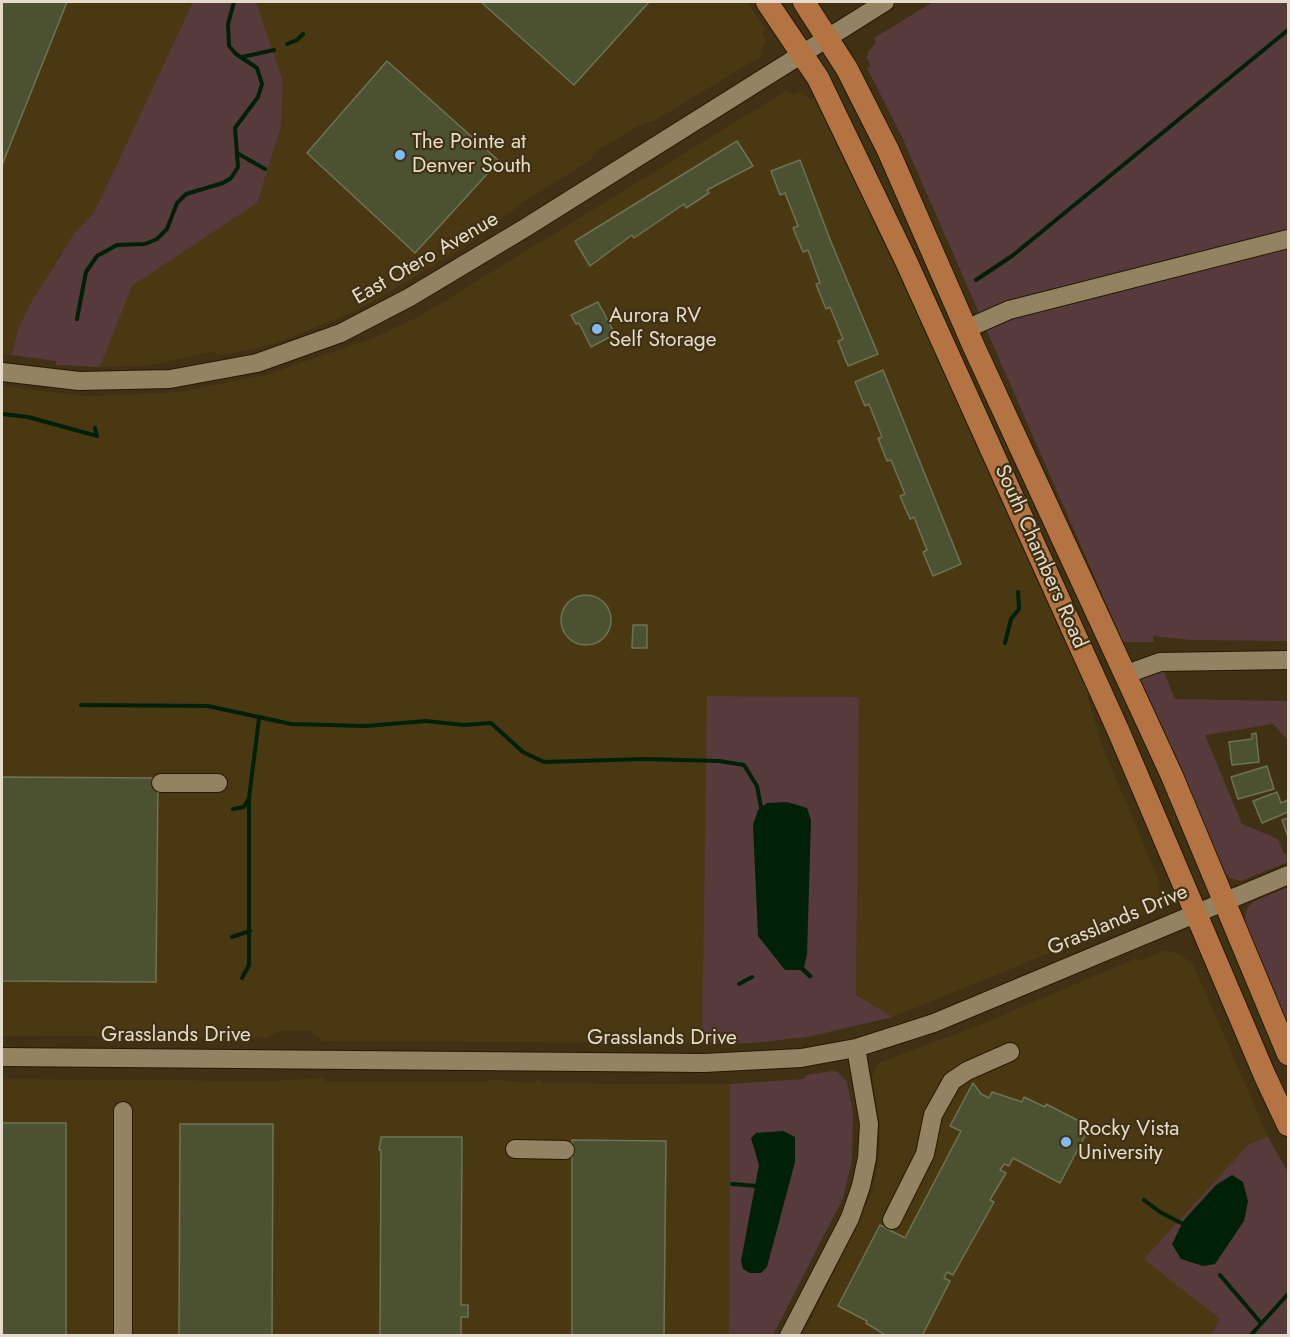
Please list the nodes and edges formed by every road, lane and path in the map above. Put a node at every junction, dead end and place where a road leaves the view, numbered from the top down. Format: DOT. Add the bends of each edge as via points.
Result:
graph roads {
  1 [pos="767,2"];
  2 [pos="804,2"];
  3 [pos="885,2"];
  4 [pos="827,37"];
  5 [pos="804,53"];
  6 [pos="1288,239"];
  7 [pos="966,329"];
  8 [pos="2,372"];
  9 [pos="1047,572"];
  10 [pos="1288,660"];
  11 [pos="1124,675"];
  12 [pos="161,783"];
  13 [pos="218,783"];
  14 [pos="1288,875"];
  15 [pos="1225,901"];
  16 [pos="1197,913"];
  17 [pos="856,1048"];
  18 [pos="1010,1052"];
  19 [pos="1288,1054"];
  20 [pos="2,1057"];
  21 [pos="123,1111"];
  22 [pos="1288,1125"];
  23 [pos="515,1149"];
  24 [pos="565,1150"];
  25 [pos="892,1220"];
  26 [pos="123,1335"];
  27 [pos="789,1335"];
  1 -- 5 [label="main road, South Chambers Road"];
  2 -- 4 [label="main road, South Chambers Road"];
  3 -- 4 [label="street, East Otero Avenue"];
  4 -- 5 [label="street, East Otero Avenue"];
  4 -- 7 [label="main road, South Chambers Road" via="881,134"];
  5 -- 8 [label="street, East Otero Avenue" via="410,297 312,345 257,363 170,379 79,381"];
  5 -- 9 [label="main road, South Chambers Road" via="851,141"];
  6 -- 7 [label="street" via="1009,310"];
  7 -- 11 [label="main road, South Chambers Road"];
  9 -- 11 [label="main road" via="1073,602 1106,670"];
  9 -- 16 [label="main road, South Chambers Road"];
  10 -- 11 [label="street" via="1160,662"];
  11 -- 15 [label="main road, South Chambers Road"];
  12 -- 13 [label="street"];
  14 -- 15 [label="street, Grasslands Drive"];
  15 -- 16 [label="street, Grasslands Drive"];
  15 -- 19 [label="main road, South Chambers Road"];
  16 -- 17 [label="street, Grasslands Drive" via="934,1023"];
  16 -- 22 [label="main road, South Chambers Road"];
  17 -- 20 [label="street, Grasslands Drive" via="786,1059 704,1063"];
  17 -- 27 [label="street" via="868,1124 861,1186 850,1218"];
  18 -- 25 [label="street" via="952,1082 933,1115 926,1154"];
  21 -- 26 [label="street"];
  23 -- 24 [label="street"];
}
